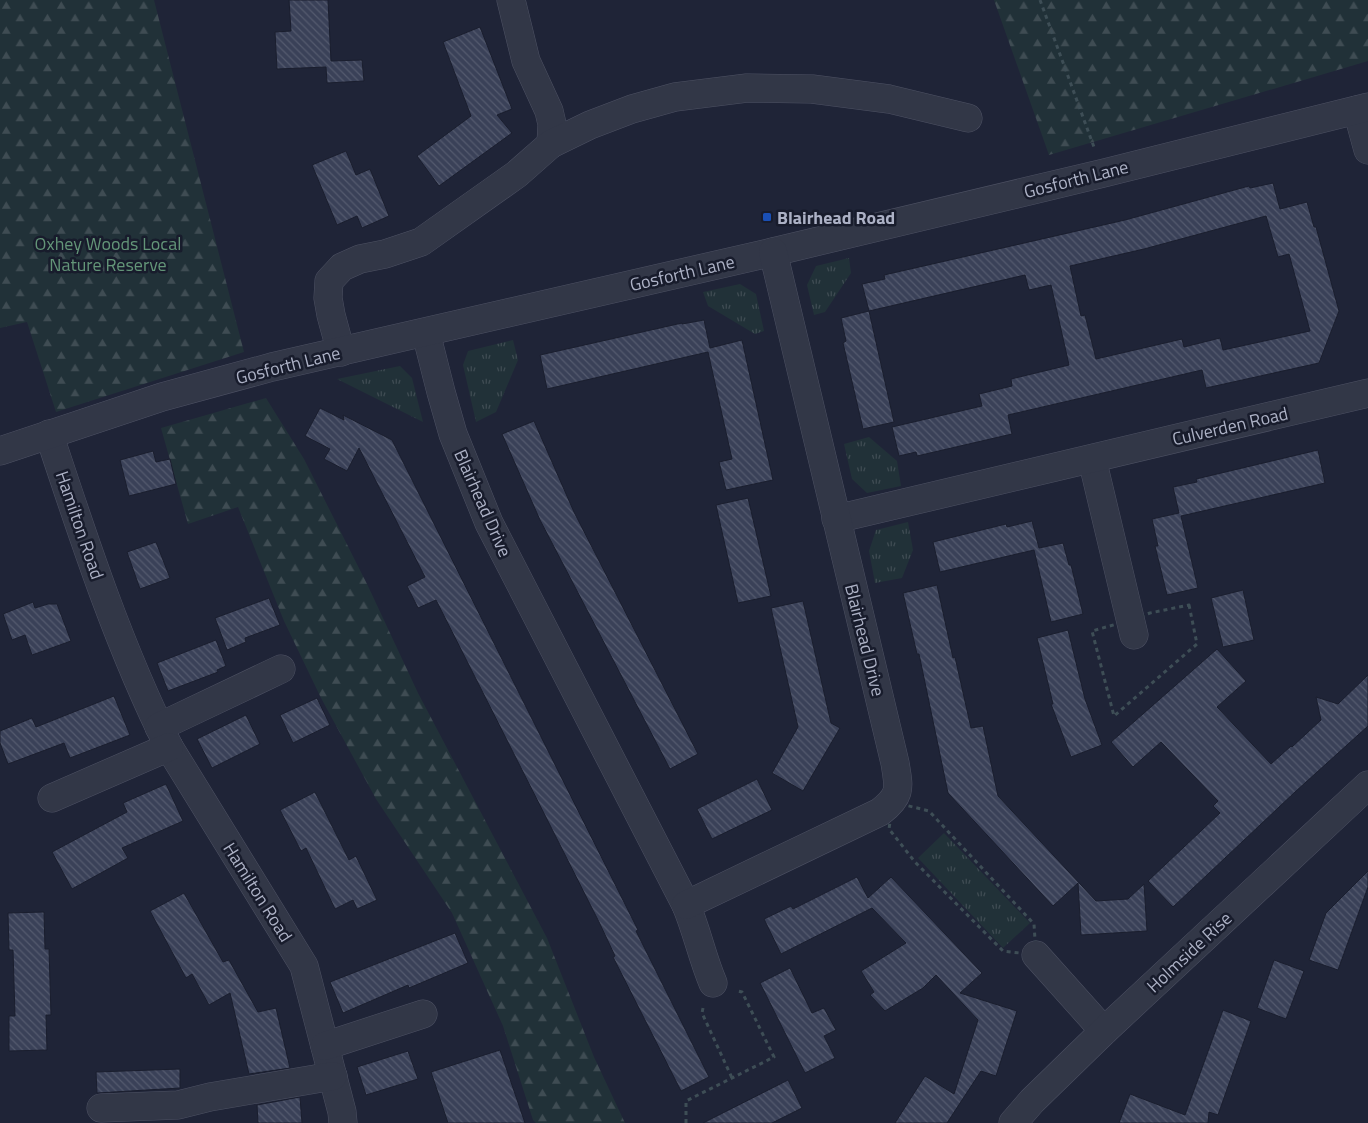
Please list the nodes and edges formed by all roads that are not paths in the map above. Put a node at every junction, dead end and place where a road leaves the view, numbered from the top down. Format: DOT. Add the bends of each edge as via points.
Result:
graph roads {
  1 [pos="511,0"];
  2 [pos="1363,108"];
  3 [pos="968,118"];
  4 [pos="551,144"];
  5 [pos="1368,150"];
  6 [pos="773,252"];
  7 [pos="426,333"];
  8 [pos="341,352"];
  9 [pos="1368,393"];
  10 [pos="49,434"];
  11 [pos="0,451"];
  12 [pos="1092,459"];
  13 [pos="836,519"];
  14 [pos="1134,635"];
  15 [pos="281,669"];
  16 [pos="164,737"];
  17 [pos="1368,785"];
  18 [pos="52,798"];
  19 [pos="686,905"];
  20 [pos="1036,954"];
  21 [pos="713,983"];
  22 [pos="423,1014"];
  23 [pos="1104,1031"];
  24 [pos="325,1046"];
  25 [pos="332,1076"];
  26 [pos="100,1108"];
  27 [pos="343,1123"];
  28 [pos="1013,1123"];
  1 -- 4 [label="street" via="526,61 549,111"];
  2 -- 5 [label="street"];
  2 -- 6 [label="street, Gosforth Lane"];
  3 -- 4 [label="street" via="880,98 812,89 747,88 675,97 632,109"];
  4 -- 8 [label="street" via="517,174 421,242 342,267 329,281 328,298"];
  6 -- 7 [label="street, Gosforth Lane"];
  6 -- 13 [label="street, Blairhead Drive"];
  7 -- 8 [label="street, Gosforth Lane"];
  7 -- 19 [label="street, Blairhead Drive" via="453,434 489,523"];
  8 -- 10 [label="street, Gosforth Lane" via="162,397"];
  9 -- 12 [label="street, Culverden Road"];
  10 -- 11 [label="street, Gosforth Lane"];
  10 -- 16 [label="street, Hamilton Road" via="118,634"];
  12 -- 13 [label="street, Culverden Road"];
  12 -- 14 [label="street"];
  13 -- 19 [label="street, Blairhead Drive" via="895,763 898,782 893,802 880,812"];
  15 -- 16 [label="street"];
  16 -- 18 [label="street"];
  16 -- 24 [label="street, Hamilton Road" via="304,966"];
  17 -- 23 [label="street, Holmside Rise"];
  19 -- 21 [label="street, Blairhead Drive"];
  20 -- 23 [label="street"];
  22 -- 24 [label="street"];
  23 -- 28 [label="street, Holmside Rise"];
  24 -- 25 [label="street, Hamilton Road"];
  25 -- 26 [label="street" via="178,1105"];
  25 -- 27 [label="street, Hamilton Road"];
}
